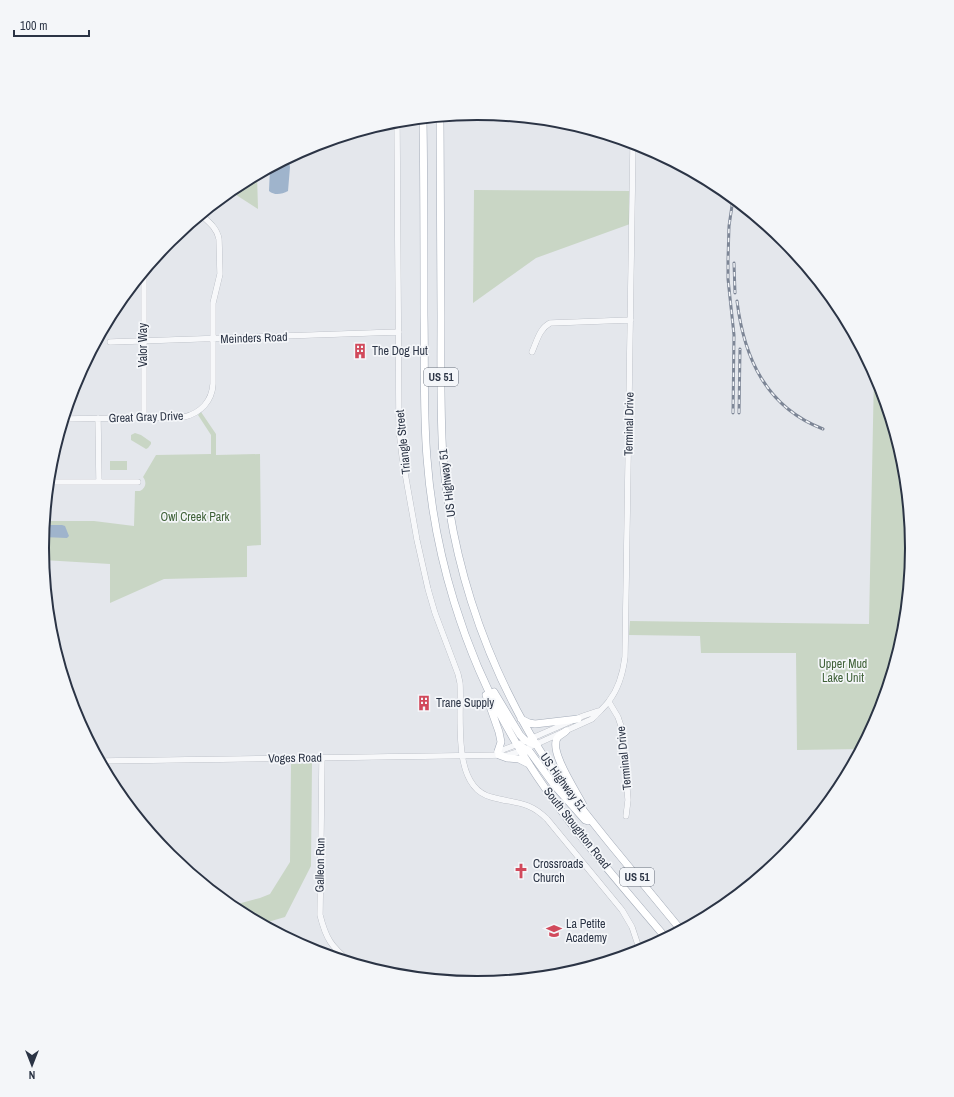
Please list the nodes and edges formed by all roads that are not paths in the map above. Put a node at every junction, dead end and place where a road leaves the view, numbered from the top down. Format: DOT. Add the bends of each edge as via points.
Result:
graph roads {
  1 [pos="440,122"];
  2 [pos="423,124"];
  3 [pos="397,128"];
  4 [pos="633,150"];
  5 [pos="205,218"];
  6 [pos="144,280"];
  7 [pos="630,320"];
  8 [pos="398,332"];
  9 [pos="213,339"];
  10 [pos="143,340"];
  11 [pos="110,342"];
  12 [pos="532,352"];
  13 [pos="144,417"];
  14 [pos="98,418"];
  15 [pos="70,419"];
  16 [pos="55,482"];
  17 [pos="98,482"];
  18 [pos="138,482"];
  19 [pos="479,670"];
  20 [pos="482,677"];
  21 [pos="609,702"];
  22 [pos="598,711"];
  23 [pos="521,718"];
  24 [pos="578,718"];
  25 [pos="566,731"];
  26 [pos="532,741"];
  27 [pos="522,748"];
  28 [pos="498,753"];
  29 [pos="462,756"];
  30 [pos="322,758"];
  31 [pos="105,761"];
  32 [pos="530,764"];
  33 [pos="588,816"];
  34 [pos="626,816"];
  35 [pos="594,823"];
  36 [pos="678,926"];
  37 [pos="662,934"];
  38 [pos="638,945"];
  39 [pos="342,955"];
  1 -- 23 [label="main road, US Highway 51 / US 51" via="442,420 448,503 460,561 475,612 500,675"];
  2 -- 19 [label="main road, US Highway 51 / US 51" via="425,436 429,481 435,526 447,578"];
  3 -- 8 [label="street, Triangle Street"];
  4 -- 7 [label="street, Terminal Drive"];
  5 -- 9 [label="street, Great Gray Drive" via="211,223 219,239 220,274 213,303"];
  6 -- 10 [label="street, Valor Way"];
  7 -- 12 [label="street" via="550,323 544,326"];
  7 -- 21 [label="street, Terminal Drive" via="624,657 621,680"];
  8 -- 9 [label="street, Meinders Road"];
  8 -- 29 [label="street, Triangle Street" via="398,411 402,456 428,588 460,683"];
  9 -- 10 [label="street, Meinders Road"];
  9 -- 13 [label="street, Great Gray Drive" via="213,391 208,402 189,416"];
  10 -- 11 [label="street, Meinders Road"];
  10 -- 13 [label="street, Valor Way"];
  13 -- 14 [label="street, Great Gray Drive"];
  14 -- 15 [label="street, Great Gray Drive"];
  14 -- 17 [label="street"];
  16 -- 17 [label="street"];
  17 -- 18 [label="street"];
  19 -- 20 [label="main road, US Highway 51 / US 51"];
  19 -- 28 [label="main road" via="499,732 501,742"];
  20 -- 26 [label="main road" via="492,688 510,720"];
  20 -- 27 [label="main road, US Highway 51 / US 51" via="502,718"];
  21 -- 22 [label="street, Terminal Drive"];
  21 -- 34 [label="street, Terminal Drive" via="622,729 627,788"];
  22 -- 24 [label="street, Terminal Drive"];
  22 -- 25 [label="street, Terminal Drive" via="592,719"];
  23 -- 24 [label="main road" via="535,724"];
  23 -- 26 [label="main road, US Highway 51 / US 51"];
  24 -- 26 [label="street, Terminal Drive"];
  25 -- 26 [label="street, Terminal Drive"];
  25 -- 33 [label="main road" via="558,737 556,743 558,758"];
  26 -- 27 [label="street, Voges Road"];
  26 -- 27 [label="street, Voges Road"];
  26 -- 33 [label="main road, US Highway 51 / US 51"];
  27 -- 28 [label="street, Voges Road"];
  27 -- 32 [label="main road, South Stoughton Road / US 51"];
  27 -- 35 [label="main road" via="530,752 554,786 585,820"];
  28 -- 29 [label="street, Voges Road"];
  28 -- 32 [label="main road"];
  29 -- 30 [label="street, Voges Road"];
  29 -- 38 [label="street, Triangle Street" via="469,778 479,791 491,797 525,804 547,819 622,910 632,926"];
  30 -- 31 [label="street, Voges Road"];
  30 -- 39 [label="street, Galleon Run" via="320,915 326,937"];
  32 -- 37 [label="main road, South Stoughton Road / US 51" via="570,821"];
  33 -- 35 [label="main road, South Stoughton Road / US 51"];
  35 -- 36 [label="main road, South Stoughton Road / US 51"];
}
